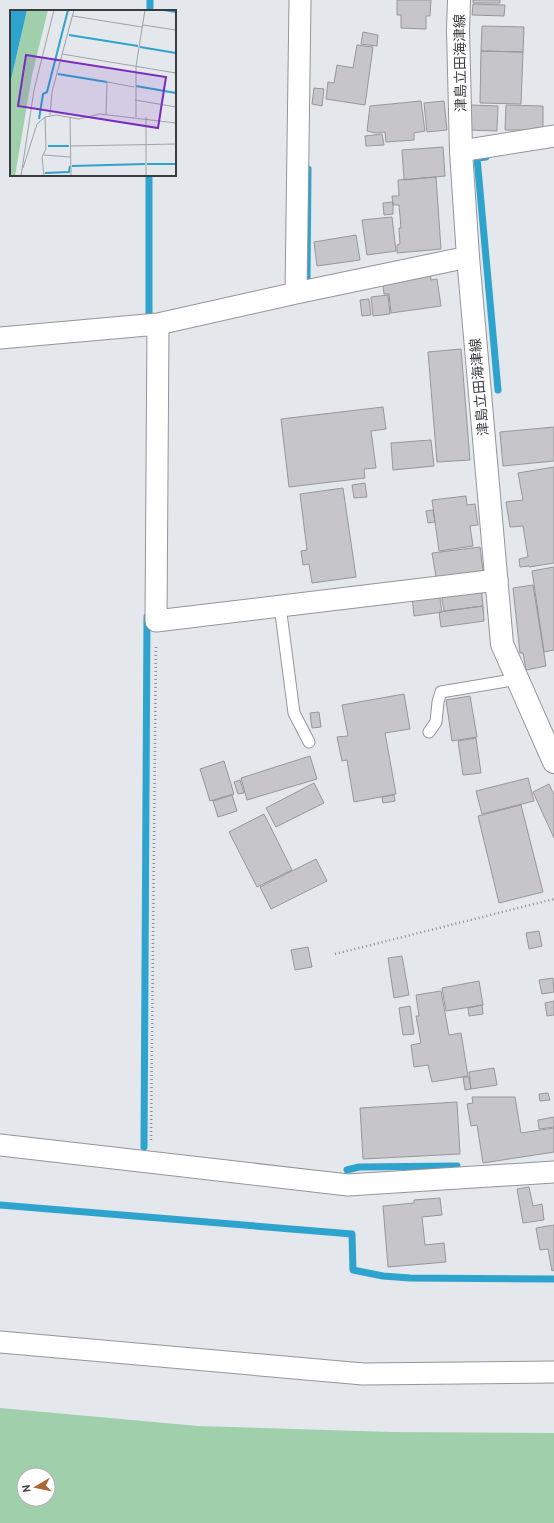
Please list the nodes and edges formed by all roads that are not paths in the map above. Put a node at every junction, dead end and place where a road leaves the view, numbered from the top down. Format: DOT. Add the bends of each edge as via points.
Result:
graph roads {
  1 [pos="300,0"];
  2 [pos="459,0"];
  3 [pos="554,136"];
  4 [pos="461,151"];
  5 [pos="468,257"];
  6 [pos="296,292"];
  7 [pos="158,324"];
  8 [pos="0,338"];
  9 [pos="497,580"];
  10 [pos="280,606"];
  11 [pos="518,679"];
  12 [pos="430,732"];
  13 [pos="309,742"];
  14 [pos="554,762"];
  15 [pos="0,1145"];
  16 [pos="554,1172"];
  17 [pos="0,1342"];
  18 [pos="554,1372"];
  1 -- 6 [label="street"];
  2 -- 4 [label="main road, 津島立田海津線"];
  3 -- 4 [label="street"];
  4 -- 5 [label="main road, 津島立田海津線"];
  5 -- 6 [label="street"];
  5 -- 9 [label="main road, 津島立田海津線"];
  6 -- 7 [label="street"];
  7 -- 8 [label="street"];
  7 -- 10 [label="street" via="156,621"];
  9 -- 10 [label="street"];
  9 -- 11 [label="main road, 津島立田海津線" via="502,644"];
  10 -- 13 [label="lane" via="294,714"];
  11 -- 12 [label="lane" via="441,692 436,722"];
  11 -- 14 [label="main road, 津島立田海津線"];
  15 -- 16 [label="street" via="348,1185"];
  17 -- 18 [label="street" via="363,1374"];
}
